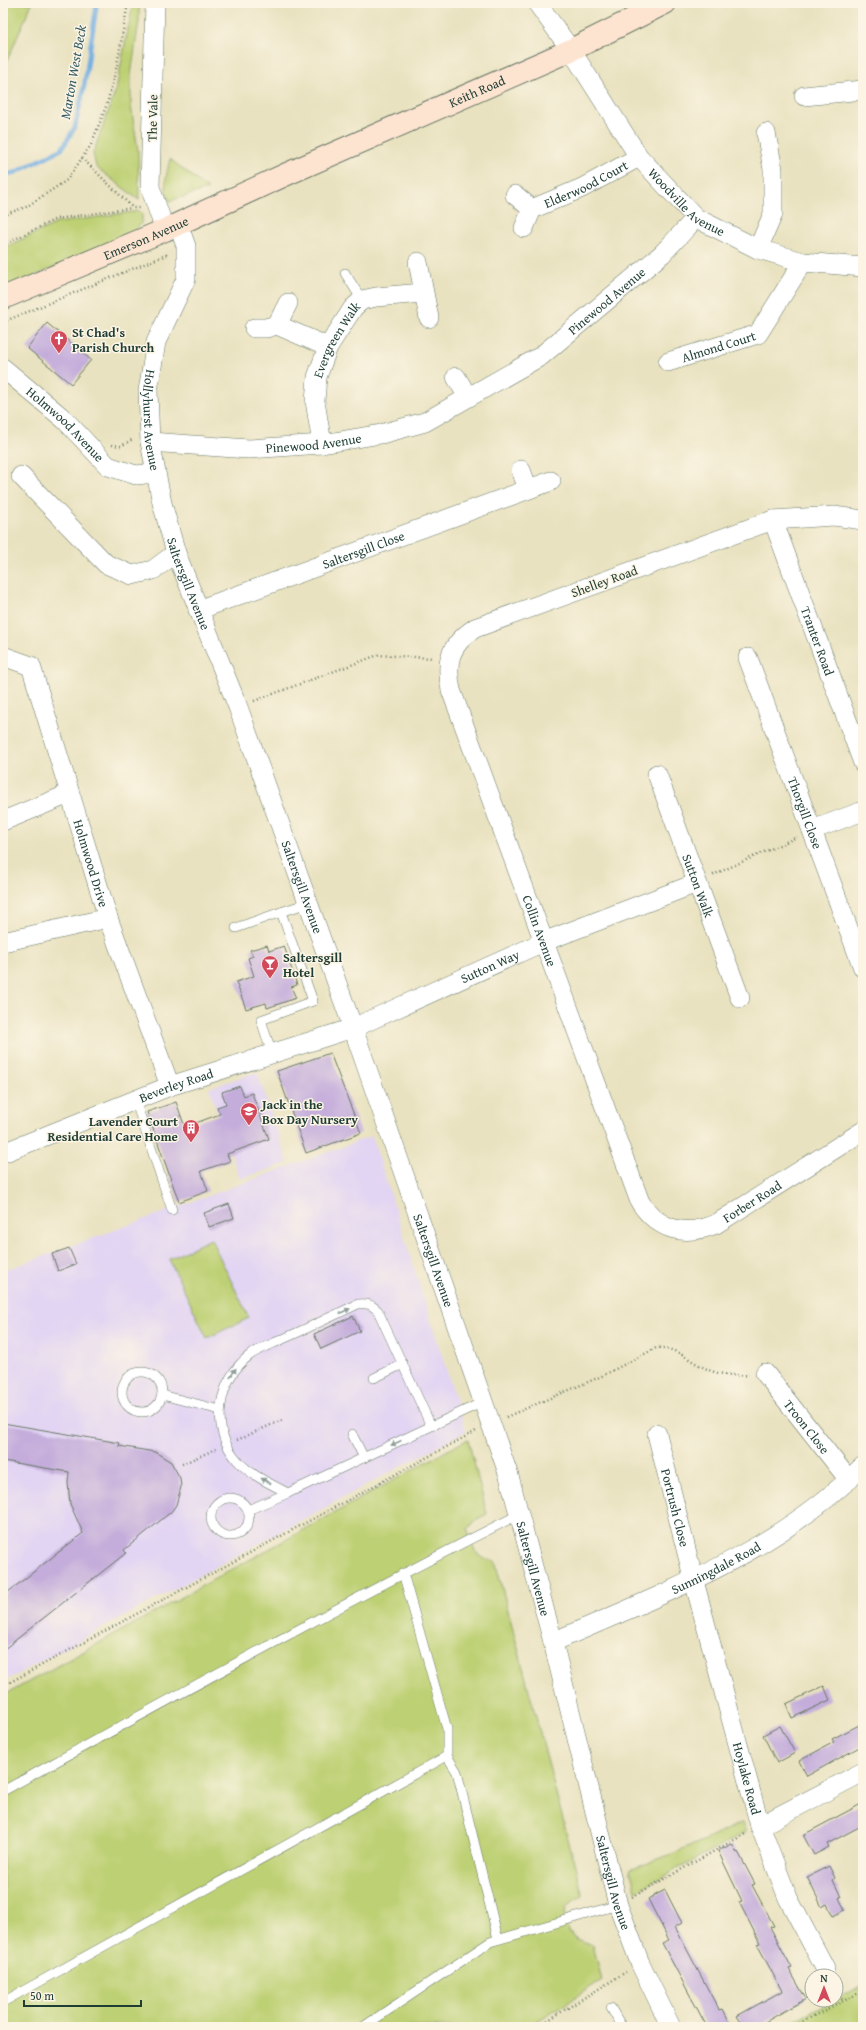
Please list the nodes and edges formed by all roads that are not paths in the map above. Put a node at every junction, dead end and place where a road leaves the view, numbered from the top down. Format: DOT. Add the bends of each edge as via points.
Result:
graph roads {
  1 [pos="154,3"];
  2 [pos="537,3"];
  3 [pos="664,3"];
  4 [pos="571,50"];
  5 [pos="863,90"];
  6 [pos="804,96"];
  7 [pos="766,133"];
  8 [pos="638,157"];
  9 [pos="287,174"];
  10 [pos="515,195"];
  11 [pos="532,209"];
  12 [pos="696,218"];
  13 [pos="171,227"];
  14 [pos="524,228"];
  15 [pos="758,249"];
  16 [pos="418,262"];
  17 [pos="803,262"];
  18 [pos="863,267"];
  19 [pos="345,273"];
  20 [pos="423,293"];
  21 [pos="3,298"];
  22 [pos="362,300"];
  23 [pos="288,303"];
  24 [pos="429,318"];
  25 [pos="277,325"];
  26 [pos="254,328"];
  27 [pos="328,347"];
  28 [pos="668,362"];
  29 [pos="3,368"];
  30 [pos="456,378"];
  31 [pos="468,397"];
  32 [pos="143,437"];
  33 [pos="322,444"];
  34 [pos="521,470"];
  35 [pos="155,473"];
  36 [pos="21,476"];
  37 [pos="551,481"];
  38 [pos="528,490"];
  39 [pos="162,503"];
  40 [pos="772,520"];
  41 [pos="863,520"];
  42 [pos="176,553"];
  43 [pos="198,610"];
  44 [pos="3,656"];
  45 [pos="748,658"];
  46 [pos="449,659"];
  47 [pos="863,763"];
  48 [pos="657,774"];
  49 [pos="69,794"];
  50 [pos="863,811"];
  51 [pos="3,821"];
  52 [pos="812,830"];
  53 [pos="696,883"];
  54 [pos="308,904"];
  55 [pos="281,912"];
  56 [pos="108,918"];
  57 [pos="236,928"];
  58 [pos="3,942"];
  59 [pos="543,942"];
  60 [pos="863,968"];
  61 [pos="740,998"];
  62 [pos="353,1028"];
  63 [pos="272,1054"];
  64 [pos="170,1086"];
  65 [pos="135,1100"];
  66 [pos="863,1131"];
  67 [pos="3,1153"];
  68 [pos="640,1202"];
  69 [pos="172,1210"];
  70 [pos="403,1364"];
  71 [pos="765,1373"];
  72 [pos="374,1378"];
  73 [pos="162,1395"];
  74 [pos="483,1402"];
  75 [pos="220,1410"];
  76 [pos="431,1426"];
  77 [pos="352,1434"];
  78 [pos="657,1434"];
  79 [pos="364,1458"];
  80 [pos="863,1466"];
  81 [pos="849,1480"];
  82 [pos="288,1493"];
  83 [pos="248,1510"];
  84 [pos="520,1514"];
  85 [pos="403,1573"];
  86 [pos="694,1581"];
  87 [pos="553,1642"];
  88 [pos="447,1756"];
  89 [pos="863,1772"];
  90 [pos="3,1791"];
  91 [pos="760,1826"];
  92 [pos="618,1905"];
  93 [pos="498,1939"];
  94 [pos="825,1968"];
  95 [pos="3,2002"];
  96 [pos="611,2008"];
  97 [pos="363,2027"];
  98 [pos="622,2027"];
  99 [pos="671,2027"];
  1 -- 13 [label="street, The Vale" via="150,187"];
  2 -- 4 [label="street, Woodville Avenue"];
  3 -- 4 [label="street, Keith Road"];
  4 -- 8 [label="street, Woodville Avenue"];
  4 -- 9 [label="street, Keith Road"];
  5 -- 6 [label="street"];
  7 -- 15 [label="street" via="773,169 772,214"];
  8 -- 11 [label="street, Elderwood Court" via="582,188"];
  8 -- 12 [label="street, Woodville Avenue"];
  9 -- 13 [label="street, Emerson Avenue"];
  10 -- 11 [label="street, Elderwood Court"];
  11 -- 14 [label="street, Elderwood Court"];
  12 -- 15 [label="street, Woodville Avenue"];
  12 -- 31 [label="street, Pinewood Avenue" via="662,254 541,356"];
  13 -- 21 [label="street, Emerson Avenue"];
  13 -- 32 [label="street, Hollyhurst Avenue" via="186,246 186,279 156,342"];
  15 -- 17 [label="street, Woodville Avenue"];
  16 -- 20 [label="street"];
  17 -- 18 [label="street, Woodville Avenue"];
  17 -- 28 [label="street, Almond Court" via="758,334"];
  19 -- 22 [label="lane"];
  20 -- 22 [label="street, Evergreen Walk"];
  20 -- 24 [label="street"];
  22 -- 27 [label="street, Evergreen Walk" via="353,308"];
  23 -- 25 [label="street"];
  25 -- 26 [label="street"];
  25 -- 27 [label="street"];
  27 -- 33 [label="street, Evergreen Walk" via="317,378 315,401"];
  29 -- 35 [label="street, Holmwood Avenue" via="65,420 108,466 136,475"];
  30 -- 31 [label="street"];
  31 -- 33 [label="street, Pinewood Avenue" via="425,422 381,434"];
  32 -- 33 [label="street, Pinewood Avenue" via="248,449"];
  32 -- 35 [label="street, Hollyhurst Avenue"];
  34 -- 38 [label="street"];
  35 -- 39 [label="street, Hollyhurst Avenue"];
  36 -- 42 [label="street" via="106,564 132,575 153,570"];
  37 -- 38 [label="street, Saltersgill Close"];
  38 -- 43 [label="street, Saltersgill Close"];
  39 -- 42 [label="street, Saltersgill Avenue"];
  40 -- 41 [label="street, Shelley Road" via="834,516"];
  40 -- 46 [label="street, Shelley Road" via="475,628 463,636"];
  40 -- 47 [label="street, Tranter Road"];
  42 -- 43 [label="street, Saltersgill Avenue"];
  43 -- 54 [label="street, Saltersgill Avenue" via="238,707"];
  44 -- 49 [label="street, Holmwood Drive" via="31,666"];
  45 -- 52 [label="street, Thorgill Close"];
  46 -- 59 [label="street, Collin Avenue" via="450,690"];
  48 -- 53 [label="street, Sutton Walk"];
  49 -- 51 [label="street"];
  49 -- 56 [label="street, Holmwood Drive"];
  50 -- 52 [label="street"];
  52 -- 60 [label="street, Thorgill Close"];
  53 -- 59 [label="street, Sutton Way"];
  53 -- 61 [label="street, Sutton Walk"];
  54 -- 55 [label="lane"];
  54 -- 62 [label="street, Saltersgill Avenue"];
  55 -- 57 [label="lane"];
  55 -- 63 [label="lane" via="313,1001 261,1020"];
  56 -- 58 [label="street"];
  56 -- 64 [label="street, Holmwood Drive"];
  59 -- 62 [label="street, Sutton Way"];
  59 -- 68 [label="street, Collin Avenue"];
  62 -- 63 [label="street, Beverley Road"];
  62 -- 74 [label="street, Saltersgill Avenue"];
  63 -- 64 [label="street, Beverley Road"];
  64 -- 65 [label="street, Beverley Road"];
  65 -- 67 [label="street, Beverley Road"];
  65 -- 69 [label="lane"];
  66 -- 68 [label="street, Forber Road" via="716,1224 701,1230 686,1231 657,1222"];
  70 -- 72 [label="lane"];
  75 -- 70 [label="lane, one-way" via="225,1386 235,1368 252,1354 358,1304 366,1303 378,1311"];
  70 -- 76 [label="lane"];
  71 -- 81 [label="street, Troon Close"];
  73 -- 73 [label="lane" via="156,1407 144,1413 131,1410 123,1399 122,1392 126,1380 144,1372 156,1377 160,1382"];
  73 -- 75 [label="lane"];
  74 -- 76 [label="lane"];
  74 -- 84 [label="street, Saltersgill Avenue"];
  82 -- 75 [label="lane, one-way" via="255,1475 237,1461 226,1445 221,1429"];
  76 -- 79 [label="lane, one-way"];
  77 -- 79 [label="lane"];
  78 -- 86 [label="street, Portrush Close"];
  79 -- 82 [label="lane"];
  80 -- 81 [label="street, Sunningdale Road"];
  81 -- 86 [label="street, Sunningdale Road" via="771,1539"];
  82 -- 83 [label="lane"];
  83 -- 83 [label="lane" via="246,1528 237,1535 219,1533 211,1523 211,1510 215,1504 226,1498 239,1500"];
  84 -- 85 [label="lane"];
  84 -- 87 [label="street, Saltersgill Avenue"];
  85 -- 88 [label="lane" via="448,1729"];
  85 -- 90 [label="lane"];
  86 -- 87 [label="street, Sunningdale Road"];
  86 -- 91 [label="street, Hoylake Road"];
  87 -- 92 [label="street, Saltersgill Avenue"];
  88 -- 93 [label="lane" via="457,1772"];
  88 -- 95 [label="lane"];
  89 -- 91 [label="street"];
  91 -- 94 [label="street, Hoylake Road" via="788,1898"];
  92 -- 93 [label="lane"];
  92 -- 99 [label="street, Saltersgill Avenue" via="640,1963"];
  93 -- 97 [label="lane"];
  96 -- 98 [label="lane"];
}
